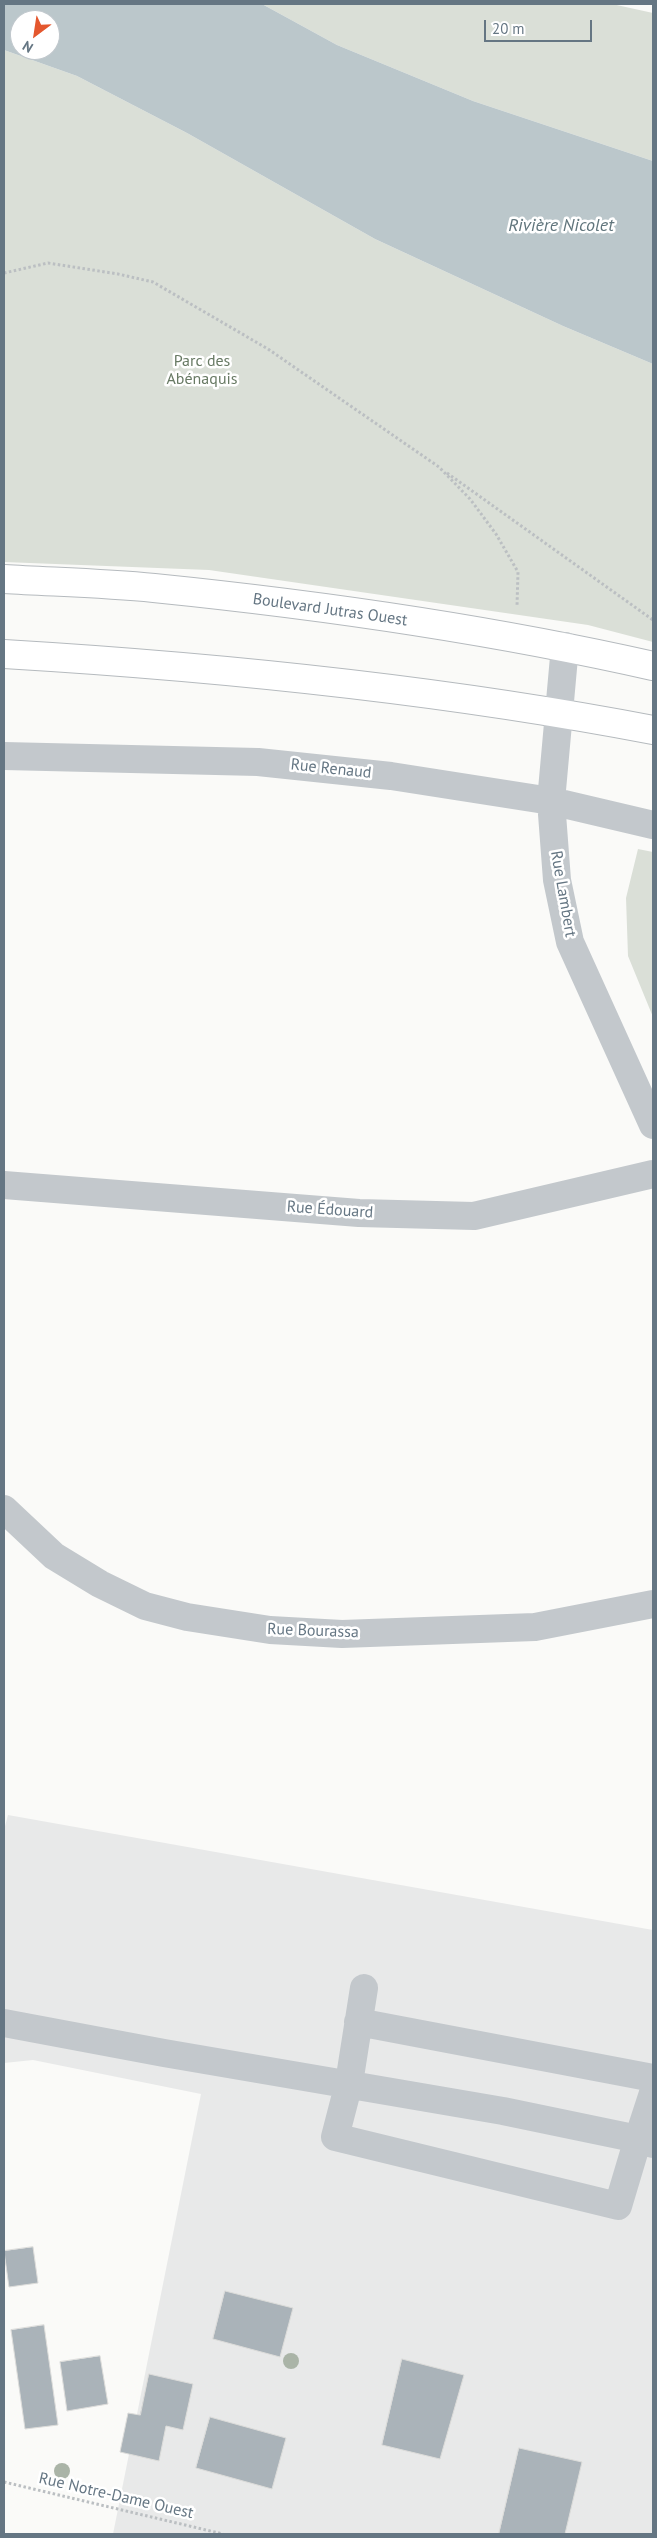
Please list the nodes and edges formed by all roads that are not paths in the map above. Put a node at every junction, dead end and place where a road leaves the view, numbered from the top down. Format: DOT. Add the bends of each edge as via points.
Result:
graph roads {
  1 [pos="4,579"];
  2 [pos="565,646"];
  3 [pos="4,654"];
  4 [pos="653,666"];
  5 [pos="558,712"];
  6 [pos="653,730"];
  7 [pos="4,756"];
  8 [pos="551,801"];
  9 [pos="653,826"];
  10 [pos="653,1125"];
  11 [pos="653,1174"];
  12 [pos="4,1185"];
  13 [pos="4,1509"];
  14 [pos="653,1604"];
  15 [pos="364,1988"];
  16 [pos="358,2022"];
  17 [pos="4,2023"];
  18 [pos="653,2078"];
  19 [pos="349,2083"];
  20 [pos="653,2093"];
  21 [pos="646,2141"];
  1 -- 2 [label="main road, Boulevard Jutras Ouest" via="152,588 356,611"];
  2 -- 4 [label="main road, Boulevard Jutras Ouest"];
  2 -- 5 [label="street, Rue Lambert"];
  3 -- 5 [label="main road" via="131,662 356,685"];
  5 -- 6 [label="main road"];
  5 -- 8 [label="street, Rue Lambert"];
  7 -- 8 [label="street, Rue Renaud" via="258,762 391,776"];
  8 -- 9 [label="street, Rue Renaud"];
  8 -- 10 [label="street, Rue Lambert" via="557,880 570,942"];
  11 -- 12 [label="street, Rue Édouard" via="474,1216 359,1213"];
  13 -- 14 [label="street, Rue Bourassa" via="54,1556 145,1606 187,1617 270,1630 342,1634 535,1627"];
  15 -- 16 [label="street"];
  16 -- 18 [label="street"];
  16 -- 19 [label="street"];
  17 -- 19 [label="street"];
  19 -- 21 [label="street"];
  19 -- 21 [label="street" via="335,2137 618,2206"];
  20 -- 21 [label="street"];
}
